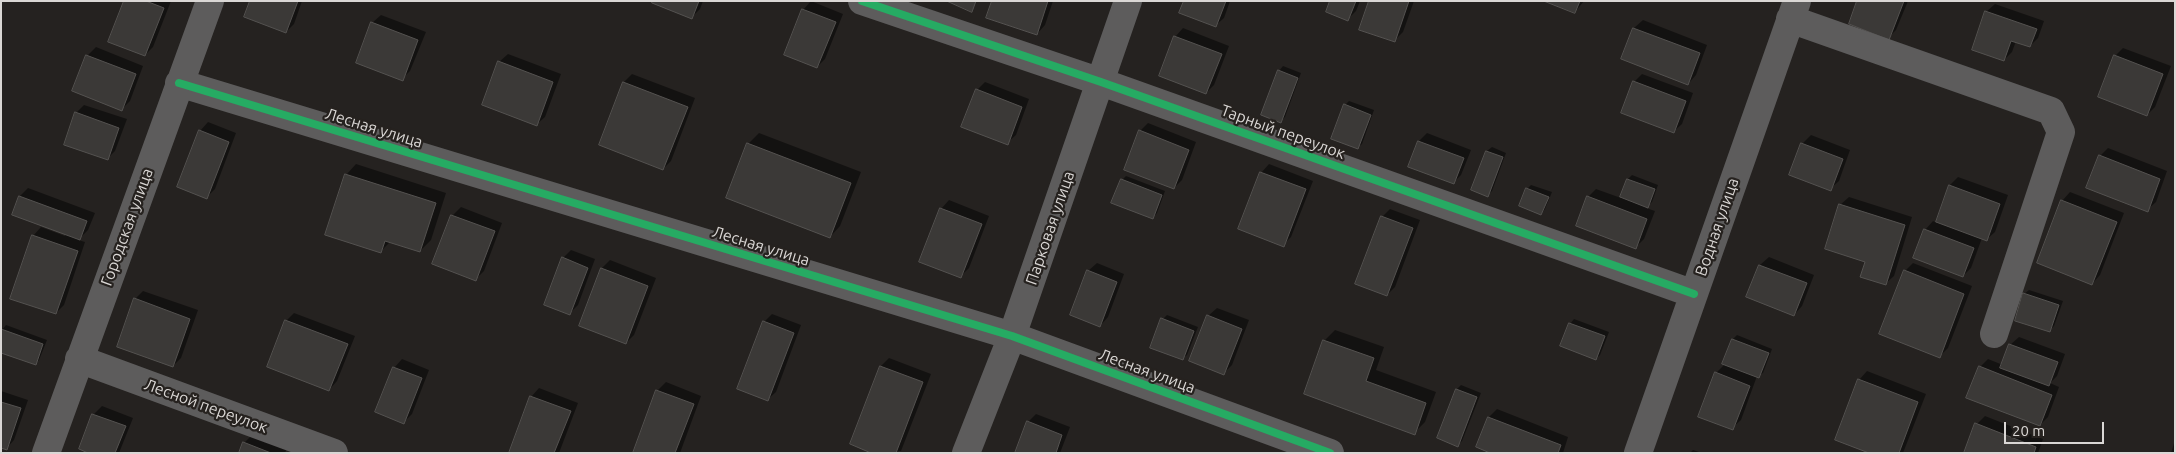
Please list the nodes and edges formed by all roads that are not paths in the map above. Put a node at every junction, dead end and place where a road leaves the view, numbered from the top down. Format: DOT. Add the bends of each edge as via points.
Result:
graph roads {
  1 [pos="210,1"];
  2 [pos="862,1"];
  3 [pos="1128,1"];
  4 [pos="1794,10"];
  5 [pos="1101,82"];
  6 [pos="179,84"];
  7 [pos="1694,294"];
  8 [pos="1994,334"];
  9 [pos="1012,336"];
  10 [pos="78,359"];
  11 [pos="46,453"];
  12 [pos="334,453"];
  13 [pos="966,453"];
  14 [pos="1330,453"];
  15 [pos="1638,453"];
  1 -- 6 [label="street, Городская улица"];
  2 -- 5 [label="street, Тарный переулок"];
  3 -- 5 [label="street, Парковая улица"];
  4 -- 7 [label="street, Водная улица"];
  4 -- 8 [label="street" via="2052,110 2061,132"];
  5 -- 7 [label="street, Тарный переулок"];
  5 -- 9 [label="street, Парковая улица"];
  6 -- 9 [label="street, Лесная улица"];
  6 -- 10 [label="street, Городская улица"];
  7 -- 15 [label="street, Водная улица"];
  9 -- 13 [label="street, Парковая улица"];
  9 -- 14 [label="street, Лесная улица"];
  10 -- 11 [label="street, Городская улица"];
  10 -- 12 [label="street, Лесной переулок"];
}
